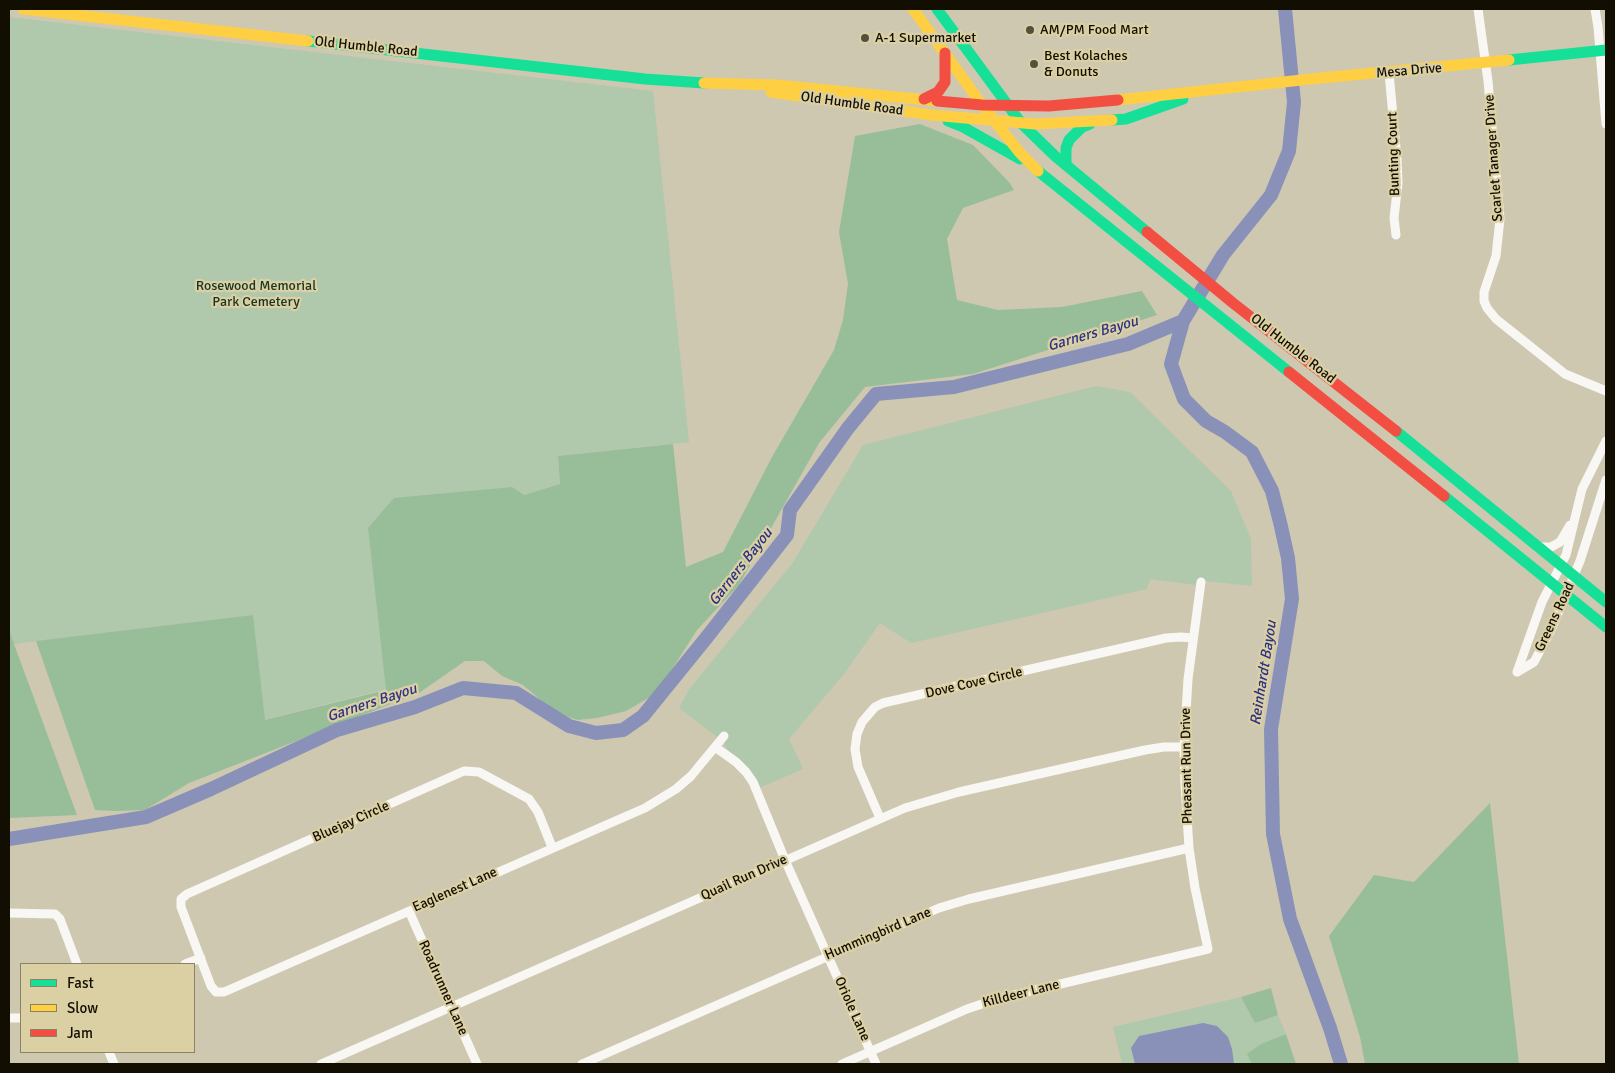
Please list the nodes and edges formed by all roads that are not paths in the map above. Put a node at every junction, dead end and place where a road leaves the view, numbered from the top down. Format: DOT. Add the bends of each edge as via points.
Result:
graph roads {
  1 [pos="23,9"];
  2 [pos="914,9"];
  3 [pos="937,9"];
  4 [pos="1478,9"];
  5 [pos="1595,9"];
  6 [pos="1603,51"];
  7 [pos="945,53"];
  8 [pos="1486,63"];
  9 [pos="1389,72"];
  10 [pos="709,83"];
  11 [pos="1211,90"];
  12 [pos="922,100"];
  13 [pos="982,105"];
  14 [pos="1009,105"];
  15 [pos="931,115"];
  16 [pos="995,122"];
  17 [pos="1101,122"];
  18 [pos="1021,124"];
  19 [pos="1606,124"];
  20 [pos="1066,165"];
  21 [pos="1041,173"];
  22 [pos="1396,235"];
  23 [pos="1339,386"];
  24 [pos="1606,391"];
  25 [pos="1327,401"];
  26 [pos="1606,441"];
  27 [pos="1606,480"];
  28 [pos="1575,516"];
  29 [pos="1540,547"];
  30 [pos="1561,564"];
  31 [pos="1574,575"];
  32 [pos="1201,582"];
  33 [pos="1552,583"];
  34 [pos="1566,594"];
  35 [pos="1606,602"];
  36 [pos="1606,627"];
  37 [pos="1193,638"];
  38 [pos="724,736"];
  39 [pos="715,747"];
  40 [pos="1184,747"];
  41 [pos="880,818"];
  42 [pos="552,847"];
  43 [pos="1189,848"];
  44 [pos="786,860"];
  45 [pos="410,911"];
  46 [pos="9,913"];
  47 [pos="1208,949"];
  48 [pos="828,956"];
  49 [pos="200,958"];
  50 [pos="77,963"];
  51 [pos="188,963"];
  52 [pos="451,1007"];
  53 [pos="871,1052"];
  54 [pos="321,1064"];
  55 [pos="477,1064"];
  56 [pos="582,1064"];
  57 [pos="842,1064"];
  58 [pos="876,1064"];
  1 -- 10 [label="main road, Old Humble Road" via="646,79"];
  2 -- 7 [label="main road"];
  3 -- 14 [label="main road"];
  4 -- 8 [label="street, Scarlet Tanager Drive"];
  5 -- 6 [label="street"];
  6 -- 8 [label="main road, Mesa Drive"];
  6 -- 19 [label="street"];
  7 -- 12 [label="main road" via="945,82 934,96"];
  7 -- 13 [label="main road"];
  8 -- 9 [label="main road, Mesa Drive"];
  8 -- 24 [label="street, Scarlet Tanager Drive" via="1500,220 1496,256 1484,301 1496,319 1565,374"];
  9 -- 11 [label="main road, Mesa Drive"];
  9 -- 22 [label="street, Bunting Court" via="1397,159"];
  10 -- 12 [label="main road, Old Humble Road" via="776,85"];
  10 -- 15 [label="main road, Old Humble Road"];
  11 -- 14 [label="main road, Mesa Drive" via="1090,103"];
  11 -- 17 [label="main road, Mesa Drive" via="1126,119"];
  12 -- 13 [label="main road, Old Humble Road"];
  13 -- 14 [label="main road, Old Humble Road"];
  13 -- 16 [label="main road, Old Humble Road"];
  14 -- 18 [label="main road, Old Humble Road"];
  15 -- 16 [label="main road, Old Humble Road"];
  15 -- 21 [label="main road" via="963,127"];
  16 -- 18 [label="main road, Mesa Drive"];
  16 -- 21 [label="main road, Old Humble Road"];
  17 -- 18 [label="main road, Mesa Drive"];
  17 -- 20 [label="main road" via="1082,127 1075,133 1066,148"];
  18 -- 20 [label="main road, Old Humble Road"];
  20 -- 23 [label="main road, Old Humble Road"];
  21 -- 25 [label="main road, Old Humble Road"];
  23 -- 25 [label="main road"];
  23 -- 29 [label="main road, Old Humble Road"];
  25 -- 33 [label="main road, Old Humble Road"];
  26 -- 28 [label="street, Greens Road" via="1582,489"];
  27 -- 31 [label="street, Greens Road"];
  28 -- 29 [label="street, Greens Road" via="1560,542"];
  28 -- 30 [label="street, Greens Road" via="1571,541"];
  29 -- 30 [label="main road, Old Humble Road"];
  30 -- 31 [label="main road, Old Humble Road"];
  30 -- 33 [label="street, Greens Road"];
  31 -- 34 [label="street, Greens Road"];
  31 -- 35 [label="main road, Old Humble Road"];
  32 -- 37 [label="street, Pheasant Run Drive"];
  33 -- 34 [label="main road, Old Humble Road"];
  33 -- 34 [label="street, Greens Road" via="1517,672 1534,662"];
  34 -- 36 [label="main road, Old Humble Road"];
  37 -- 40 [label="street, Pheasant Run Drive"];
  37 -- 41 [label="street, Dove Cove Circle" via="1166,638 875,707 862,722 855,749 858,767"];
  38 -- 39 [label="street, Eaglenest Lane"];
  39 -- 42 [label="street, Eaglenest Lane" via="691,776 660,800"];
  39 -- 44 [label="street, Oriole Lane" via="736,762 753,782"];
  40 -- 41 [label="street, Quail Run Drive" via="1145,750 959,792"];
  40 -- 43 [label="street, Pheasant Run Drive"];
  41 -- 44 [label="street, Quail Run Drive"];
  42 -- 45 [label="street, Eaglenest Lane"];
  42 -- 49 [label="street, Bluejay Circle" via="529,799 479,772 464,771 187,894 181,899 181,907"];
  43 -- 47 [label="street, Pheasant Run Drive"];
  43 -- 48 [label="street, Hummingbird Lane" via="969,898"];
  44 -- 48 [label="street, Oriole Lane"];
  44 -- 52 [label="street, Quail Run Drive"];
  45 -- 49 [label="street, Eaglenest Lane" via="224,992 216,992 211,986"];
  45 -- 52 [label="street, Roadrunner Lane"];
  46 -- 50 [label="street" via="55,914 60,919"];
  47 -- 53 [label="street, Killdeer Lane" via="997,999"];
  48 -- 53 [label="street, Oriole Lane"];
  48 -- 56 [label="street, Hummingbird Lane"];
  49 -- 51 [label="street"];
  52 -- 54 [label="street, Quail Run Drive"];
  52 -- 55 [label="street, Roadrunner Lane"];
  53 -- 57 [label="street, Killdeer Lane"];
  53 -- 58 [label="street, Oriole Lane"];
}
